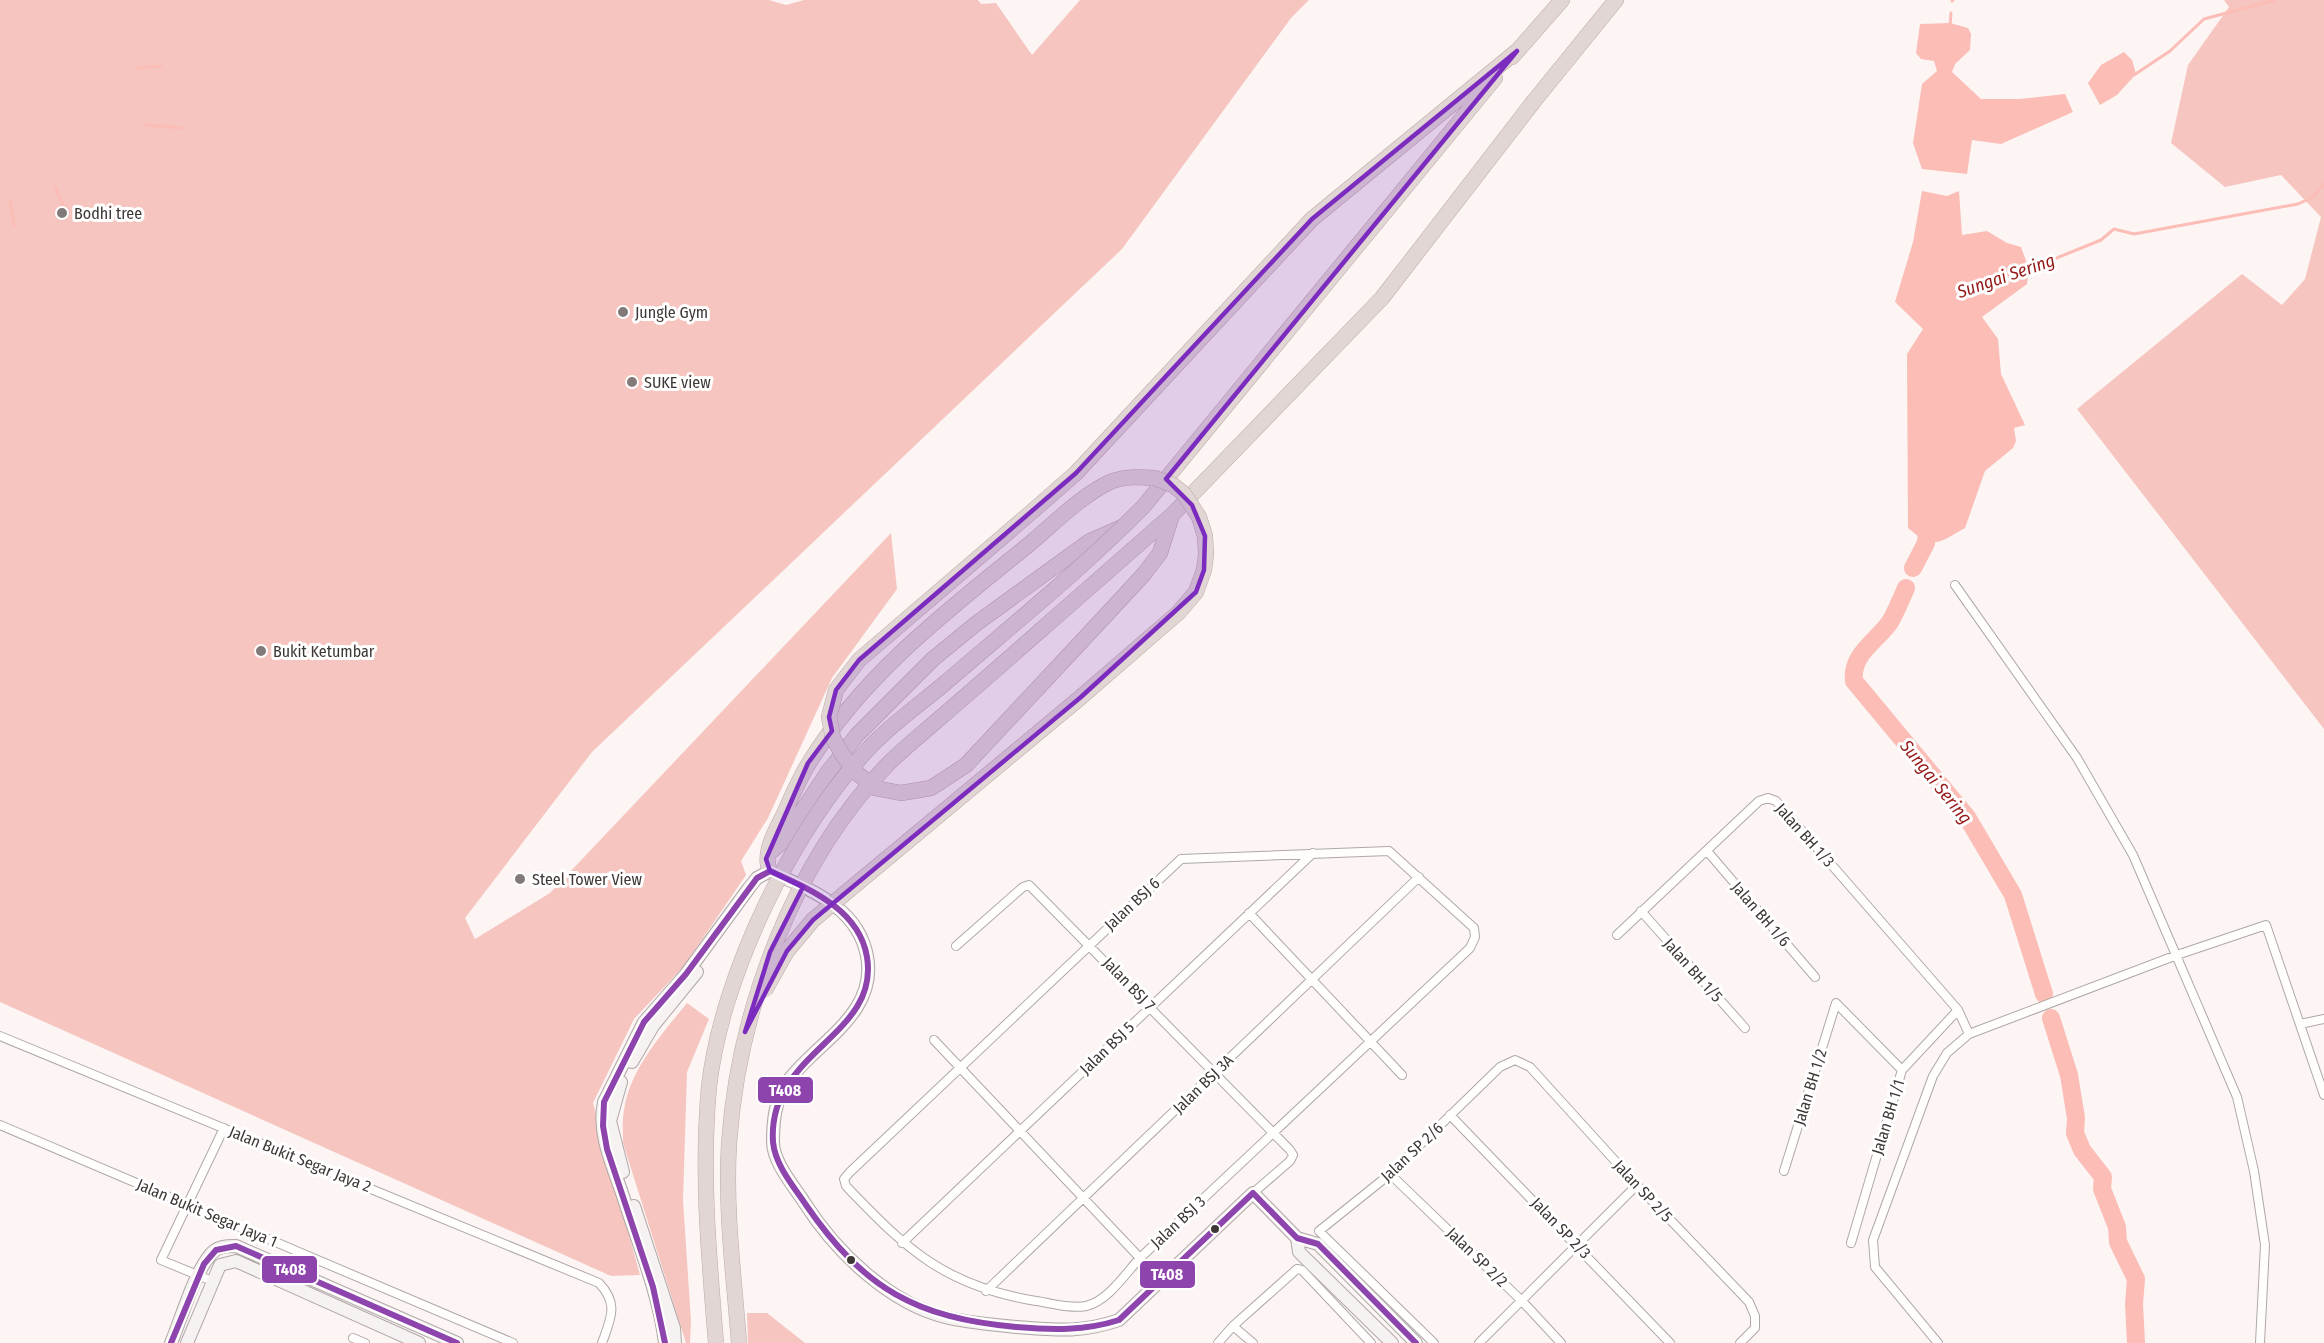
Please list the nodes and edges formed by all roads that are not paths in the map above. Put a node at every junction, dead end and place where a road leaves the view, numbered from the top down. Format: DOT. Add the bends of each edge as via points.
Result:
graph roads {
  1 [pos="1562,0"];
  2 [pos="1616,0"];
  3 [pos="1517,51"];
  4 [pos="1172,514"];
  5 [pos="1125,526"];
  6 [pos="1955,585"];
  7 [pos="1707,851"];
  8 [pos="769,853"];
  9 [pos="1312,853"];
  10 [pos="770,871"];
  11 [pos="1419,877"];
  12 [pos="1641,911"];
  13 [pos="1249,913"];
  14 [pos="1617,935"];
  15 [pos="1475,937"];
  16 [pos="1090,944"];
  17 [pos="956,946"];
  18 [pos="2177,955"];
  19 [pos="1815,977"];
  20 [pos="1311,980"];
  21 [pos="1150,1007"];
  22 [pos="1958,1010"];
  23 [pos="2324,1019"];
  24 [pos="2300,1024"];
  25 [pos="1745,1028"];
  26 [pos="745,1032"];
  27 [pos="1969,1034"];
  28 [pos="0,1036"];
  29 [pos="934,1040"];
  30 [pos="1371,1042"];
  31 [pos="1500,1067"];
  32 [pos="961,1069"];
  33 [pos="1902,1070"];
  34 [pos="1215,1073"];
  35 [pos="1402,1075"];
  36 [pos="2324,1095"];
  37 [pos="1450,1115"];
  38 [pos="0,1125"];
  39 [pos="224,1128"];
  40 [pos="1020,1131"];
  41 [pos="1273,1133"];
  42 [pos="1784,1171"];
  43 [pos="1390,1174"];
  44 [pos="844,1179"];
  45 [pos="1636,1185"];
  46 [pos="1253,1193"];
  47 [pos="1082,1200"];
  48 [pos="187,1204"];
  49 [pos="1297,1238"];
  50 [pos="902,1243"];
  51 [pos="1851,1243"];
  52 [pos="1577,1245"];
  53 [pos="1140,1258"];
  54 [pos="199,1275"];
  55 [pos="212,1281"];
  56 [pos="986,1291"];
  57 [pos="1522,1300"];
  58 [pos="1233,1326"];
  59 [pos="353,1338"];
  60 [pos="171,1343"];
  61 [pos="188,1343"];
  62 [pos="364,1343"];
  63 [pos="419,1343"];
  64 [pos="457,1343"];
  65 [pos="513,1343"];
  66 [pos="602,1343"];
  67 [pos="665,1343"];
  68 [pos="675,1343"];
  69 [pos="716,1343"];
  70 [pos="739,1343"];
  71 [pos="1218,1343"];
  72 [pos="1253,1343"];
  73 [pos="1371,1343"];
  74 [pos="1392,1343"];
  75 [pos="1416,1343"];
  76 [pos="1434,1343"];
  77 [pos="1479,1343"];
  78 [pos="1561,1343"];
  79 [pos="1670,1343"];
  80 [pos="1740,1343"];
  81 [pos="1938,1343"];
  82 [pos="2260,1343"];
  1 -- 3 [label="highway"];
  2 -- 4 [label="highway" via="1382,298"];
  3 -- 4 [label="highway, bridge" via="1312,219 1076,473 860,660 836,690 829,717 833,738 858,774 875,788 902,793 931,788 966,765 1144,574 1160,552"];
  3 -- 5 [label="highway, bridge"];
  4 -- 26 [label="highway, bridge" via="889,764 846,816 813,868 770,952"];
  5 -- 8 [label="highway, bridge" via="1090,542 976,623 933,659 857,735 781,843"];
  5 -- 69 [label="highway, bridge" via="872,745 805,834 772,893 721,1021 710,1085 706,1181"];
  6 -- 18 [label="street" via="2077,758 2133,855"];
  7 -- 12 [label="street, Jalan BH 1/3"];
  7 -- 19 [label="street, Jalan BH 1/6"];
  7 -- 22 [label="street, Jalan BH 1/3" via="1759,801 1776,801"];
  8 -- 10 [label="highway" via="766,859"];
  8 -- 26 [label="highway, bridge" via="774,833 808,763 847,710 892,660 964,597 1110,482 1155,478 1184,494 1199,517 1205,536 1204,570 1196,592 1178,613 1081,697 813,920 787,951"];
  9 -- 11 [label="street, Jalan BSJ 6" via="1389,851"];
  9 -- 13 [label="street, Jalan BSJ 5"];
  9 -- 16 [label="street, Jalan BSJ 6" via="1181,859"];
  10 -- 46 [label="street" via="836,903 857,931 867,957 865,992 849,1020 788,1082 774,1111 773,1145 785,1173 815,1219 877,1282 914,1305 948,1318 1068,1332 1095,1329 1119,1320"];
  10 -- 67 [label="street" via="757,878 686,974 644,1022 604,1101 606,1148 659,1312"];
  10 -- 68 [label="street" via="764,884 653,1026 617,1089 613,1104 610,1120 615,1144 674,1328"];
  11 -- 15 [label="street, Jalan BSJ 6" via="1474,928"];
  11 -- 20 [label="street, Jalan BSJ 3A"];
  12 -- 14 [label="street, Jalan BH 1/3"];
  12 -- 25 [label="street, Jalan BH 1/5"];
  13 -- 20 [label="street"];
  13 -- 21 [label="street, Jalan BSJ 5"];
  15 -- 30 [label="street, Jalan BSJ 3" via="1470,948"];
  16 -- 17 [label="street, Jalan BSJ 7" via="1029,885"];
  16 -- 21 [label="street, Jalan BSJ 7"];
  16 -- 32 [label="street, Jalan BSJ 6"];
  18 -- 24 [label="street" via="2266,925"];
  18 -- 27 [label="street"];
  18 -- 82 [label="street" via="2237,1097 2254,1171 2265,1245"];
  20 -- 30 [label="street"];
  20 -- 34 [label="street, Jalan BSJ 3A"];
  21 -- 34 [label="street, Jalan BSJ 7"];
  21 -- 40 [label="street, Jalan BSJ 5"];
  22 -- 27 [label="street, Jalan BH 1/3"];
  22 -- 33 [label="street, Jalan BH 1/1"];
  23 -- 24 [label="street"];
  24 -- 36 [label="street"];
  26 -- 70 [label="highway, bridge" via="729,1146"];
  27 -- 81 [label="street" via="1947,1053 1933,1076 1873,1240 1875,1267"];
  28 -- 39 [label="street, Jalan Bukit Segar Jaya 2"];
  29 -- 32 [label="street"];
  30 -- 35 [label="street"];
  30 -- 41 [label="street, Jalan BSJ 3"];
  31 -- 37 [label="street, Jalan SP 2/6"];
  31 -- 45 [label="street, Jalan SP 2/5" via="1515,1060 1530,1066"];
  32 -- 40 [label="street"];
  32 -- 44 [label="street, Jalan BSJ 6"];
  33 -- 42 [label="street, Jalan BH 1/2" via="1836,1003"];
  33 -- 51 [label="street, Jalan BH 1/1"];
  34 -- 41 [label="street, Jalan BSJ 7"];
  34 -- 47 [label="street, Jalan BSJ 3A"];
  37 -- 43 [label="street, Jalan SP 2/6"];
  37 -- 52 [label="street, Jalan SP 2/3"];
  38 -- 48 [label="street, Jalan Bukit Segar Jaya 1"];
  39 -- 48 [label="street"];
  39 -- 66 [label="street, Jalan Bukit Segar Jaya 2" via="600,1283 611,1295 613,1305"];
  40 -- 47 [label="street"];
  40 -- 50 [label="street, Jalan BSJ 5"];
  41 -- 46 [label="street, Jalan BSJ 7" via="1293,1155"];
  41 -- 53 [label="street, Jalan BSJ 3"];
  43 -- 57 [label="street, Jalan SP 2/2"];
  43 -- 76 [label="street, Jalan SP 2/6" via="1319,1231"];
  44 -- 50 [label="street, Jalan BSJ 3"];
  45 -- 52 [label="street"];
  45 -- 80 [label="street, Jalan SP 2/5" via="1749,1302 1755,1328"];
  46 -- 49 [label="street"];
  47 -- 53 [label="street"];
  47 -- 56 [label="street, Jalan BSJ 3A"];
  48 -- 54 [label="street" via="161,1260"];
  48 -- 65 [label="street, Jalan Bukit Segar Jaya 1"];
  49 -- 74 [label="street" via="1299,1251"];
  49 -- 75 [label="street" via="1317,1244"];
  50 -- 56 [label="street, Jalan BSJ 3" via="954,1277"];
  52 -- 57 [label="street"];
  52 -- 79 [label="street, Jalan SP 2/3"];
  53 -- 56 [label="street, Jalan BSJ 3" via="1102,1299 1086,1306"];
  54 -- 55 [label="street"];
  54 -- 60 [label="street"];
  54 -- 64 [label="street" via="211,1253 223,1246 236,1246"];
  55 -- 61 [label="street"];
  55 -- 63 [label="street" via="220,1265 236,1260"];
  57 -- 77 [label="street"];
  57 -- 78 [label="street, Jalan SP 2/2"];
  58 -- 71 [label="street"];
  58 -- 72 [label="street"];
  58 -- 73 [label="street" via="1295,1269 1302,1270"];
  59 -- 62 [label="street"];
}
